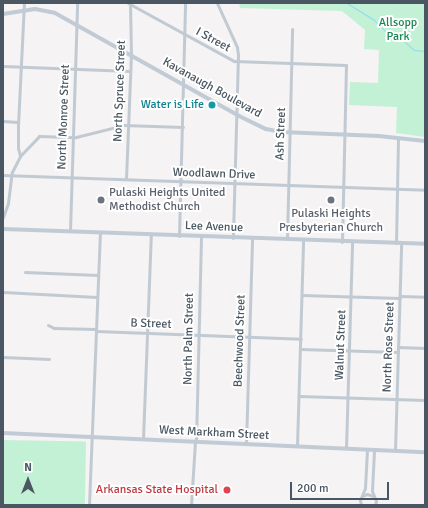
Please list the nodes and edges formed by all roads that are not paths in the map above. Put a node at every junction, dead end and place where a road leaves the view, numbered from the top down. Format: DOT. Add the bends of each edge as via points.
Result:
graph roads {
  1 [pos="24,3"];
  2 [pos="77,3"];
  3 [pos="185,3"];
  4 [pos="217,3"];
  5 [pos="129,4"];
  6 [pos="24,9"];
  7 [pos="3,14"];
  8 [pos="76,25"];
  9 [pos="292,29"];
  10 [pos="184,34"];
  11 [pos="131,55"];
  12 [pos="238,62"];
  13 [pos="292,63"];
  14 [pos="3,66"];
  15 [pos="21,67"];
  16 [pos="74,69"];
  17 [pos="130,71"];
  18 [pos="183,85"];
  19 [pos="236,114"];
  20 [pos="3,121"];
  21 [pos="18,122"];
  22 [pos="127,125"];
  23 [pos="183,127"];
  24 [pos="289,132"];
  25 [pos="344,135"];
  26 [pos="73,137"];
  27 [pos="398,138"];
  28 [pos="425,141"];
  29 [pos="20,156"];
  30 [pos="3,175"];
  31 [pos="11,176"];
  32 [pos="72,177"];
  33 [pos="126,179"];
  34 [pos="180,181"];
  35 [pos="234,183"];
  36 [pos="288,186"];
  37 [pos="343,187"];
  38 [pos="397,189"];
  39 [pos="425,190"];
  40 [pos="3,217"];
  41 [pos="3,229"];
  42 [pos="70,231"];
  43 [pos="100,233"];
  44 [pos="151,235"];
  45 [pos="178,236"];
  46 [pos="201,237"];
  47 [pos="233,238"];
  48 [pos="252,238"];
  49 [pos="287,240"];
  50 [pos="303,240"];
  51 [pos="342,242"];
  52 [pos="352,242"];
  53 [pos="399,243"];
  54 [pos="425,244"];
  55 [pos="25,272"];
  56 [pos="98,275"];
  57 [pos="3,292"];
  58 [pos="302,295"];
  59 [pos="351,296"];
  60 [pos="97,297"];
  61 [pos="400,297"];
  62 [pos="425,297"];
  63 [pos="48,325"];
  64 [pos="96,330"];
  65 [pos="146,333"];
  66 [pos="198,335"];
  67 [pos="249,337"];
  68 [pos="301,339"];
  69 [pos="398,347"];
  70 [pos="425,348"];
  71 [pos="300,350"];
  72 [pos="349,351"];
  73 [pos="398,352"];
  74 [pos="3,357"];
  75 [pos="49,359"];
  76 [pos="299,396"];
  77 [pos="348,398"];
  78 [pos="396,398"];
  79 [pos="425,400"];
  80 [pos="3,433"];
  81 [pos="92,437"];
  82 [pos="143,439"];
  83 [pos="195,442"];
  84 [pos="246,444"];
  85 [pos="297,446"];
  86 [pos="346,448"];
  87 [pos="367,450"];
  88 [pos="374,451"];
  89 [pos="395,451"];
  90 [pos="425,452"];
  91 [pos="362,496"];
  92 [pos="374,497"];
  93 [pos="89,505"];
  94 [pos="191,505"];
  95 [pos="360,505"];
  96 [pos="375,505"];
  1 -- 6 [label="street"];
  2 -- 8 [label="street, North Monroe Street"];
  3 -- 10 [label="street"];
  4 -- 12 [label="street" via="237,47"];
  5 -- 10 [label="street, I Street"];
  5 -- 11 [label="street, North Spruce Street"];
  6 -- 7 [label="street, Kavanaugh Boulevard"];
  6 -- 8 [label="street, Kavanaugh Boulevard" via="47,10"];
  6 -- 15 [label="street"];
  8 -- 11 [label="street, Kavanaugh Boulevard"];
  8 -- 16 [label="street, North Monroe Street"];
  9 -- 13 [label="street, Ash Street"];
  10 -- 12 [label="street, I Street"];
  10 -- 18 [label="street"];
  11 -- 17 [label="street, North Spruce Street"];
  11 -- 18 [label="street, Kavanaugh Boulevard"];
  12 -- 13 [label="street, I Street"];
  12 -- 19 [label="street"];
  13 -- 24 [label="street, Ash Street"];
  13 -- 25 [label="street, I Street" via="346,65"];
  14 -- 15 [label="street"];
  15 -- 16 [label="street"];
  15 -- 21 [label="street"];
  16 -- 17 [label="street"];
  16 -- 26 [label="street, North Monroe Street"];
  17 -- 22 [label="street, North Spruce Street"];
  18 -- 19 [label="street, Kavanaugh Boulevard"];
  18 -- 23 [label="street"];
  19 -- 24 [label="street, Kavanaugh Boulevard" via="266,129"];
  19 -- 35 [label="street"];
  20 -- 21 [label="street"];
  21 -- 29 [label="street"];
  22 -- 23 [label="street"];
  22 -- 26 [label="street"];
  22 -- 33 [label="street, North Spruce Street"];
  23 -- 34 [label="street"];
  24 -- 25 [label="street, Kavanaugh Boulevard"];
  24 -- 36 [label="street, Ash Street"];
  25 -- 27 [label="street, Kavanaugh Boulevard"];
  25 -- 37 [label="street"];
  26 -- 29 [label="street" via="39,136"];
  26 -- 32 [label="street, North Monroe Street"];
  27 -- 28 [label="street, Kavanaugh Boulevard"];
  27 -- 38 [label="street, North Rose Street"];
  29 -- 31 [label="street"];
  30 -- 31 [label="street, Woodlawn Drive"];
  31 -- 32 [label="street, Woodlawn Drive"];
  31 -- 40 [label="street" via="8,203"];
  32 -- 33 [label="street, Woodlawn Drive"];
  32 -- 42 [label="street, North Monroe Street"];
  33 -- 34 [label="street, Woodlawn Drive"];
  34 -- 35 [label="street, Woodlawn Drive"];
  34 -- 45 [label="street"];
  35 -- 36 [label="street, Woodlawn Drive"];
  35 -- 47 [label="street"];
  36 -- 37 [label="street, Woodlawn Drive"];
  36 -- 49 [label="street, Ash Street"];
  37 -- 38 [label="street, Woodlawn Drive"];
  37 -- 51 [label="street"];
  38 -- 39 [label="street, Woodlawn Drive"];
  38 -- 53 [label="street, North Rose Street"];
  41 -- 42 [label="street, Lee Avenue"];
  42 -- 43 [label="street, Lee Avenue"];
  43 -- 44 [label="street, Lee Avenue"];
  43 -- 56 [label="street"];
  44 -- 45 [label="street, Lee Avenue"];
  44 -- 65 [label="street"];
  45 -- 46 [label="street, Lee Avenue"];
  46 -- 47 [label="street, Lee Avenue"];
  46 -- 66 [label="street, North Palm Street"];
  47 -- 48 [label="street, Lee Avenue"];
  48 -- 49 [label="street, Lee Avenue"];
  48 -- 67 [label="street, Beechwood Street"];
  49 -- 50 [label="street, Lee Avenue"];
  50 -- 51 [label="street, Lee Avenue"];
  50 -- 58 [label="street"];
  51 -- 52 [label="street, Lee Avenue"];
  52 -- 53 [label="street, Lee Avenue"];
  52 -- 59 [label="street, Walnut Street"];
  53 -- 54 [label="street, Lee Avenue"];
  53 -- 61 [label="street, North Rose Street"];
  55 -- 56 [label="street"];
  56 -- 60 [label="street"];
  57 -- 60 [label="street"];
  58 -- 59 [label="street"];
  58 -- 68 [label="street"];
  59 -- 61 [label="street"];
  59 -- 72 [label="street, Walnut Street"];
  60 -- 64 [label="street"];
  61 -- 62 [label="street"];
  61 -- 69 [label="street, North Rose Street"];
  63 -- 64 [label="street, B Street" via="54,328"];
  64 -- 65 [label="street, B Street"];
  64 -- 81 [label="street"];
  65 -- 66 [label="street, B Street"];
  65 -- 82 [label="street"];
  66 -- 67 [label="street, B Street"];
  66 -- 83 [label="street, North Palm Street"];
  67 -- 68 [label="street, B Street"];
  67 -- 84 [label="street, Beechwood Street"];
  68 -- 71 [label="street"];
  69 -- 70 [label="street"];
  69 -- 73 [label="street, North Rose Street"];
  71 -- 72 [label="street"];
  71 -- 76 [label="street"];
  72 -- 73 [label="street"];
  72 -- 77 [label="street, Walnut Street"];
  73 -- 78 [label="street, North Rose Street"];
  74 -- 75 [label="street"];
  76 -- 77 [label="street"];
  76 -- 85 [label="street"];
  77 -- 78 [label="street"];
  77 -- 86 [label="street, Walnut Street"];
  78 -- 79 [label="street"];
  78 -- 89 [label="street, North Rose Street"];
  80 -- 81 [label="street, West Markham Street"];
  81 -- 82 [label="street, West Markham Street"];
  81 -- 93 [label="street"];
  82 -- 83 [label="street, West Markham Street"];
  83 -- 84 [label="street, West Markham Street"];
  83 -- 94 [label="street, North Palm Street"];
  84 -- 85 [label="street, West Markham Street"];
  85 -- 86 [label="street, West Markham Street"];
  86 -- 87 [label="street, West Markham Street"];
  87 -- 88 [label="street, West Markham Street"];
  87 -- 91 [label="street" via="366,488"];
  88 -- 89 [label="street, West Markham Street"];
  88 -- 92 [label="street"];
  89 -- 90 [label="street, West Markham Street"];
  91 -- 92 [label="street" via="367,494"];
  91 -- 95 [label="street"];
  92 -- 96 [label="street"];
}
